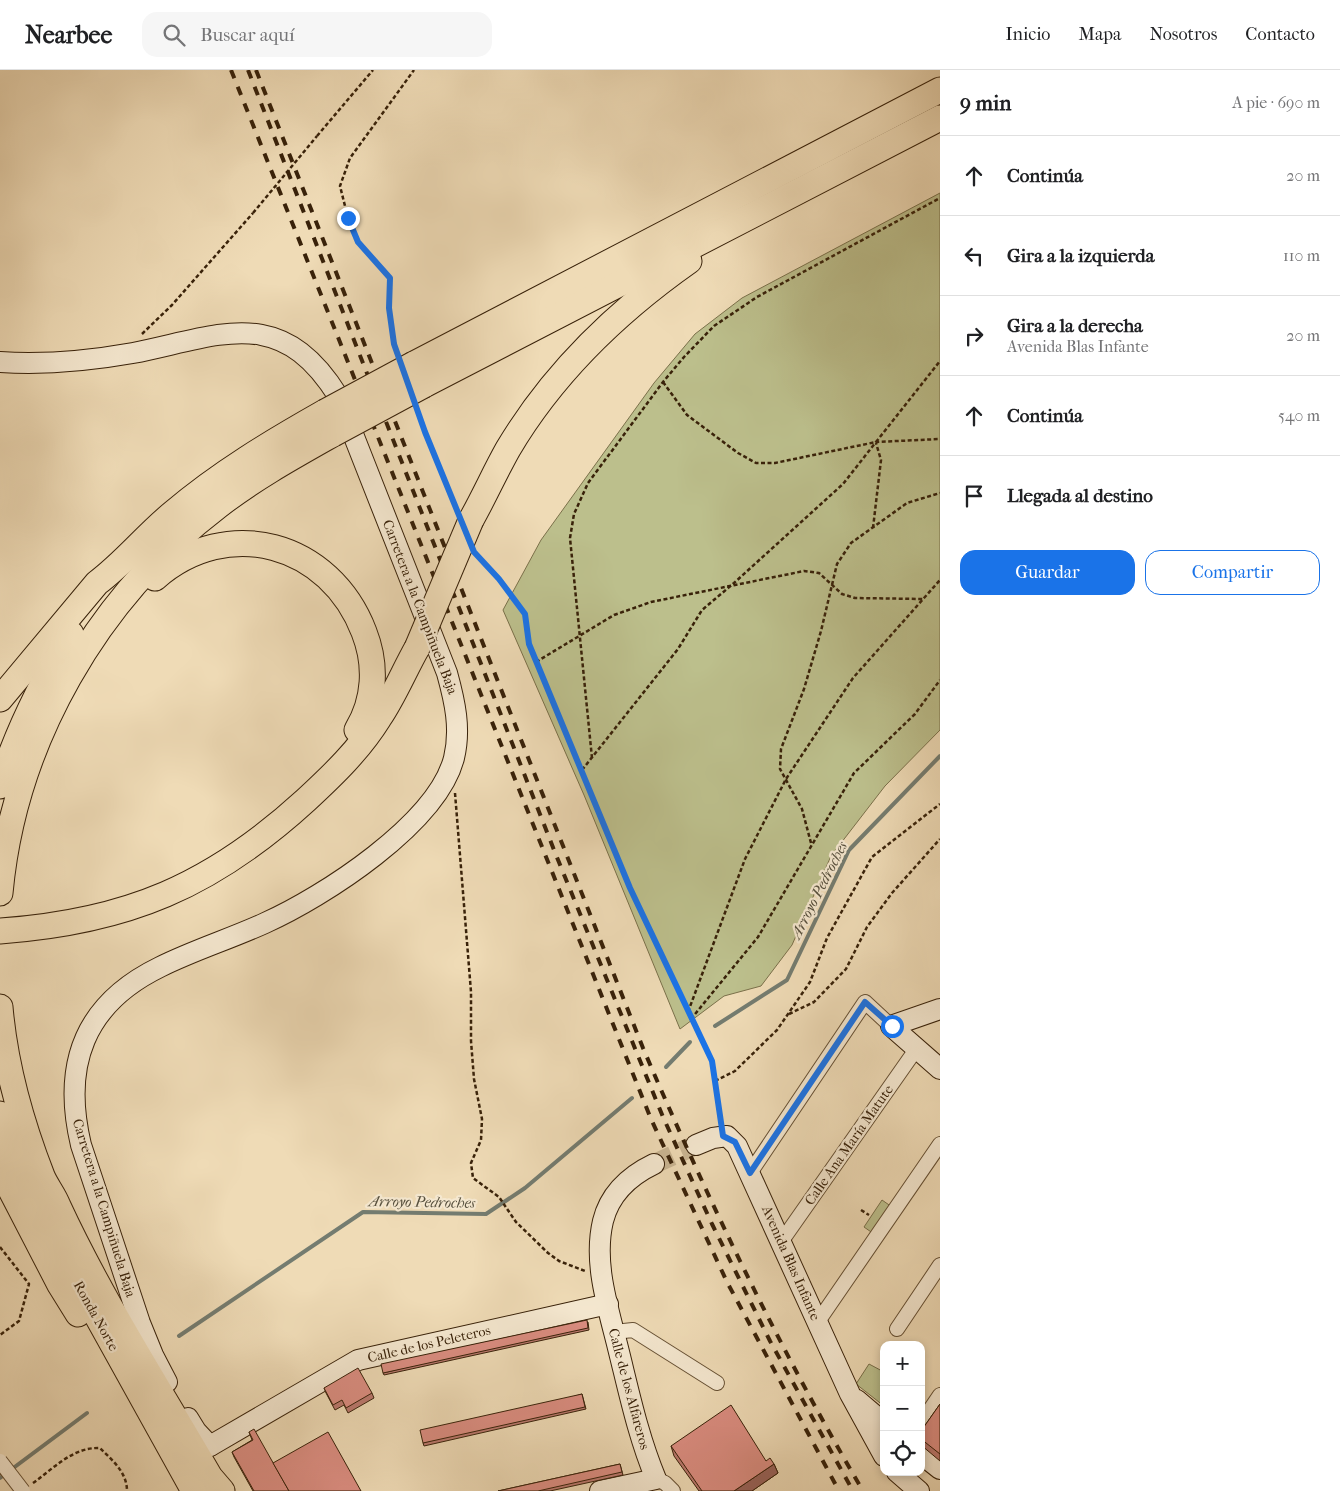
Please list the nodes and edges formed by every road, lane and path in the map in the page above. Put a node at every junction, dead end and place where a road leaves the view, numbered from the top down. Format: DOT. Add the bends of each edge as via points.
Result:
graph roads {
  1 [pos="372,70"];
  2 [pos="414,70"];
  3 [pos="940,90"];
  4 [pos="940,118"];
  5 [pos="803,190"];
  6 [pos="940,198"];
  7 [pos="136,338"];
  8 [pos="940,361"];
  9 [pos="0,362"];
  10 [pos="414,379"];
  11 [pos="663,382"];
  12 [pos="329,423"];
  13 [pos="940,439"];
  14 [pos="876,442"];
  15 [pos="940,493"];
  16 [pos="464,516"];
  17 [pos="873,528"];
  18 [pos="474,552"];
  19 [pos="115,570"];
  20 [pos="940,580"];
  21 [pos="734,583"];
  22 [pos="832,585"];
  23 [pos="923,599"];
  24 [pos="119,602"];
  25 [pos="579,635"];
  26 [pos="536,662"];
  27 [pos="940,680"];
  28 [pos="0,699"];
  29 [pos="592,758"];
  30 [pos="582,770"];
  31 [pos="786,779"];
  32 [pos="0,786"];
  33 [pos="318,788"];
  34 [pos="455,790"];
  35 [pos="940,804"];
  36 [pos="940,839"];
  37 [pos="811,843"];
  38 [pos="0,893"];
  39 [pos="0,931"];
  40 [pos="0,1007"];
  41 [pos="940,1009"];
  42 [pos="688,1012"];
  43 [pos="787,1014"];
  44 [pos="692,1019"];
  45 [pos="892,1026"];
  46 [pos="917,1048"];
  47 [pos="940,1069"];
  48 [pos="715,1081"];
  49 [pos="4,1125"];
  50 [pos="725,1136"];
  51 [pos="940,1144"];
  52 [pos="696,1145"];
  53 [pos="654,1164"];
  54 [pos="0,1169"];
  55 [pos="750,1173"];
  56 [pos="43,1178"];
  57 [pos="861,1210"];
  58 [pos="869,1215"];
  59 [pos="781,1242"];
  60 [pos="0,1247"];
  61 [pos="940,1265"];
  62 [pos="602,1278"];
  63 [pos="70,1299"];
  64 [pos="608,1304"];
  65 [pos="817,1323"];
  66 [pos="897,1329"];
  67 [pos="614,1332"];
  68 [pos="0,1335"];
  69 [pos="717,1383"];
  70 [pos="850,1394"];
  71 [pos="940,1395"];
  72 [pos="925,1417"];
  73 [pos="880,1420"];
  74 [pos="210,1446"];
  75 [pos="880,1449"];
  76 [pos="925,1457"];
  77 [pos="0,1462"];
  78 [pos="940,1469"];
  79 [pos="902,1476"];
  80 [pos="656,1479"];
  81 [pos="25,1490"];
  82 [pos="127,1491"];
  83 [pos="177,1491"];
  84 [pos="194,1491"];
  85 [pos="205,1491"];
  86 [pos="222,1491"];
  87 [pos="600,1491"];
  88 [pos="674,1491"];
  89 [pos="919,1491"];
  1 -- 7 [label="path, bridge" via="172,305"];
  2 -- 10 [label="path" via="350,158 340,186 358,242 390,278 389,308 394,344"];
  3 -- 10 [label="highway"];
  4 -- 5 [label="highway"];
  5 -- 10 [label="highway"];
  5 -- 16 [label="highway" via="784,208 696,257 644,293 592,340 542,398"];
  6 -- 11 [label="path" via="757,297 714,326"];
  8 -- 14 [label="path"];
  9 -- 74 [label="street, Carretera a la Campiñuela Baja" via="49,364 84,361 226,333 265,335 299,350 326,377 338,396 447,673 455,702 457,744 448,773 419,815 398,835 334,885 301,905 138,979 106,1006 82,1048 75,1070 73,1094 75,1119 84,1154 150,1350 196,1431"];
  10 -- 12 [label="highway, bridge"];
  10 -- 16 [label="path"];
  11 -- 14 [label="path" via="687,415 756,463 775,463"];
  11 -- 25 [label="path" via="588,483 574,514 570,538"];
  12 -- 19 [label="highway" via="270,443 225,473 173,512"];
  12 -- 24 [label="highway" via="275,467 218,505 164,552"];
  13 -- 14 [label="path"];
  14 -- 17 [label="path" via="881,460"];
  14 -- 21 [label="path" via="843,484"];
  15 -- 17 [label="path" via="907,503"];
  16 -- 33 [label="highway, bridge" via="417,648 380,717 345,764"];
  17 -- 22 [label="path" via="852,543 837,564"];
  18 -- 26 [label="path" via="525,614 529,644"];
  19 -- 28 [label="highway" via="97,583"];
  19 -- 32 [label="highway" via="48,672 26,716"];
  20 -- 23 [label="path"];
  21 -- 22 [label="path" via="804,571 819,573"];
  21 -- 25 [label="path" via="651,602 614,615"];
  21 -- 29 [label="path" via="702,610 678,649"];
  22 -- 23 [label="path" via="842,594 855,598"];
  22 -- 31 [label="path" via="804,689 780,749 780,769"];
  23 -- 31 [label="path" via="854,678"];
  24 -- 33 [label="highway" via="142,590 168,566 217,546 263,544 306,560 325,574 343,591 357,613 368,641 372,690 360,724"];
  24 -- 38 [label="highway" via="68,678 29,763 12,820"];
  25 -- 26 [label="path"];
  25 -- 29 [label="path"];
  26 -- 30 [label="path"];
  27 -- 37 [label="path" via="916,714 854,773"];
  29 -- 30 [label="path"];
  30 -- 42 [label="path" via="630,888"];
  31 -- 37 [label="path" via="802,809"];
  31 -- 42 [label="path" via="745,859"];
  33 -- 39 [label="highway" via="262,839 198,880 120,912 82,922"];
  34 -- 62 [label="path" via="471,992 474,1079 482,1119 481,1140 471,1163 474,1178 499,1197 516,1222 548,1253 559,1261"];
  35 -- 43 [label="path" via="872,857 827,938 810,982"];
  36 -- 43 [label="path" via="872,920 846,969 814,1002"];
  37 -- 44 [label="path" via="758,937"];
  40 -- 56 [label="highway" via="8,1064"];
  41 -- 45 [label="street"];
  42 -- 44 [label="path"];
  43 -- 48 [label="path" via="777,1030 734,1071"];
  44 -- 48 [label="path" via="712,1061"];
  45 -- 46 [label="street"];
  45 -- 55 [label="street" via="865,1002"];
  46 -- 47 [label="street"];
  46 -- 59 [label="street, Calle Ana María Matute"];
  48 -- 50 [label="path"];
  49 -- 63 [label="highway" via="12,1159"];
  49 -- 84 [label="highway, Ronda Norte" via="47,1226"];
  50 -- 52 [label="street"];
  50 -- 55 [label="street, Avenida Blas Infante" via="737,1146"];
  51 -- 65 [label="street"];
  53 -- 62 [label="street, Calle de los Alfareros" via="628,1179 609,1205 600,1236"];
  54 -- 63 [label="highway"];
  55 -- 59 [label="street, Avenida Blas Infante"];
  56 -- 85 [label="highway, Ronda Norte" via="45,1192 64,1238"];
  56 -- 86 [label="highway" via="98,1283 210,1476"];
  57 -- 58 [label="path"];
  59 -- 65 [label="street, Avenida Blas Infante"];
  60 -- 68 [label="path" via="29,1284 19,1320"];
  61 -- 66 [label="street"];
  62 -- 64 [label="street, Calle de los Alfareros"];
  63 -- 83 [label="highway"];
  64 -- 67 [label="street, Calle de los Alfareros"];
  64 -- 74 [label="street, Calle de los Peleteros" via="358,1360"];
  65 -- 70 [label="street, Avenida Blas Infante"];
  67 -- 69 [label="street" via="633,1330"];
  67 -- 80 [label="street, Calle de los Alfareros" via="639,1434"];
  70 -- 73 [label="street, Avenida Blas Infante"];
  70 -- 75 [label="street, Avenida Blas Infante"];
  71 -- 72 [label="street"];
  74 -- 86 [label="street"];
  76 -- 78 [label="street"];
  77 -- 81 [label="street, bridge"];
  79 -- 89 [label="street"];
  80 -- 87 [label="street"];
  80 -- 88 [label="street"];
  81 -- 82 [label="path" via="69,1456 85,1448 100,1448 118,1466 127,1482"];
}
